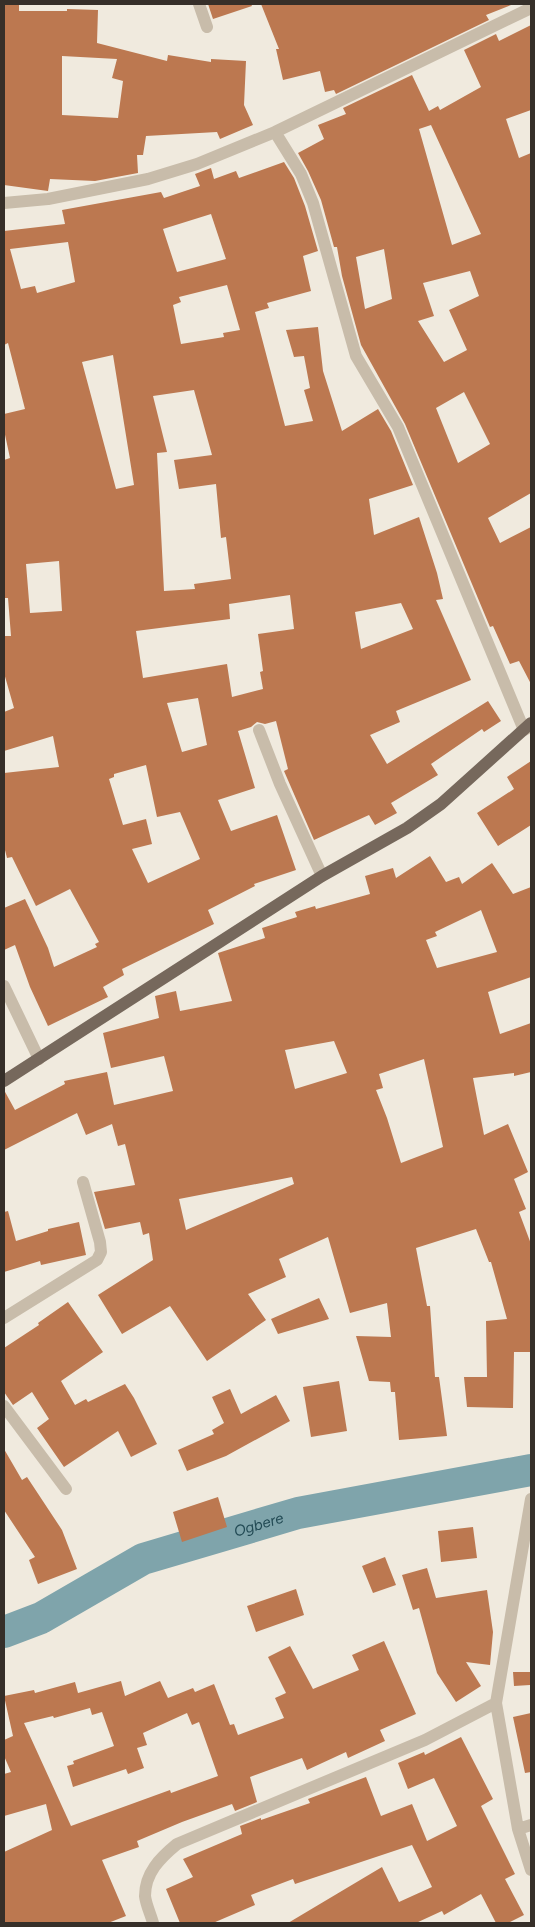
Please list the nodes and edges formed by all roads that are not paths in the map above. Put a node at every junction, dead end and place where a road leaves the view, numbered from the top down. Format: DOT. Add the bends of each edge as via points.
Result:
graph roads {
  1 [pos="199,4"];
  2 [pos="531,8"];
  3 [pos="207,27"];
  4 [pos="275,132"];
  5 [pos="4,203"];
  6 [pos="529,726"];
  7 [pos="259,730"];
  8 [pos="322,876"];
  9 [pos="4,986"];
  10 [pos="39,1059"];
  11 [pos="4,1081"];
  12 [pos="83,1182"];
  13 [pos="4,1318"];
  14 [pos="4,1406"];
  15 [pos="66,1489"];
  16 [pos="531,1500"];
  17 [pos="496,1703"];
  18 [pos="531,1825"];
  19 [pos="518,1829"];
  20 [pos="531,1870"];
  21 [pos="153,1923"];
  1 -- 3 [label="street"];
  2 -- 4 [label="street"];
  4 -- 5 [label="street" via="198,164 148,179 48,200"];
  4 -- 6 [label="street" via="301,174 313,203 356,356 398,427"];
  6 -- 8 [label="main road" via="441,804 407,828"];
  7 -- 8 [label="street"];
  8 -- 10 [label="main road"];
  9 -- 10 [label="street"];
  10 -- 11 [label="main road"];
  12 -- 13 [label="street" via="102,1252 97,1260"];
  14 -- 15 [label="street"];
  16 -- 17 [label="street"];
  17 -- 19 [label="street"];
  17 -- 21 [label="street" via="425,1740 178,1844 161,1857 150,1874 145,1897"];
  18 -- 19 [label="street"];
  19 -- 20 [label="street"];
}
